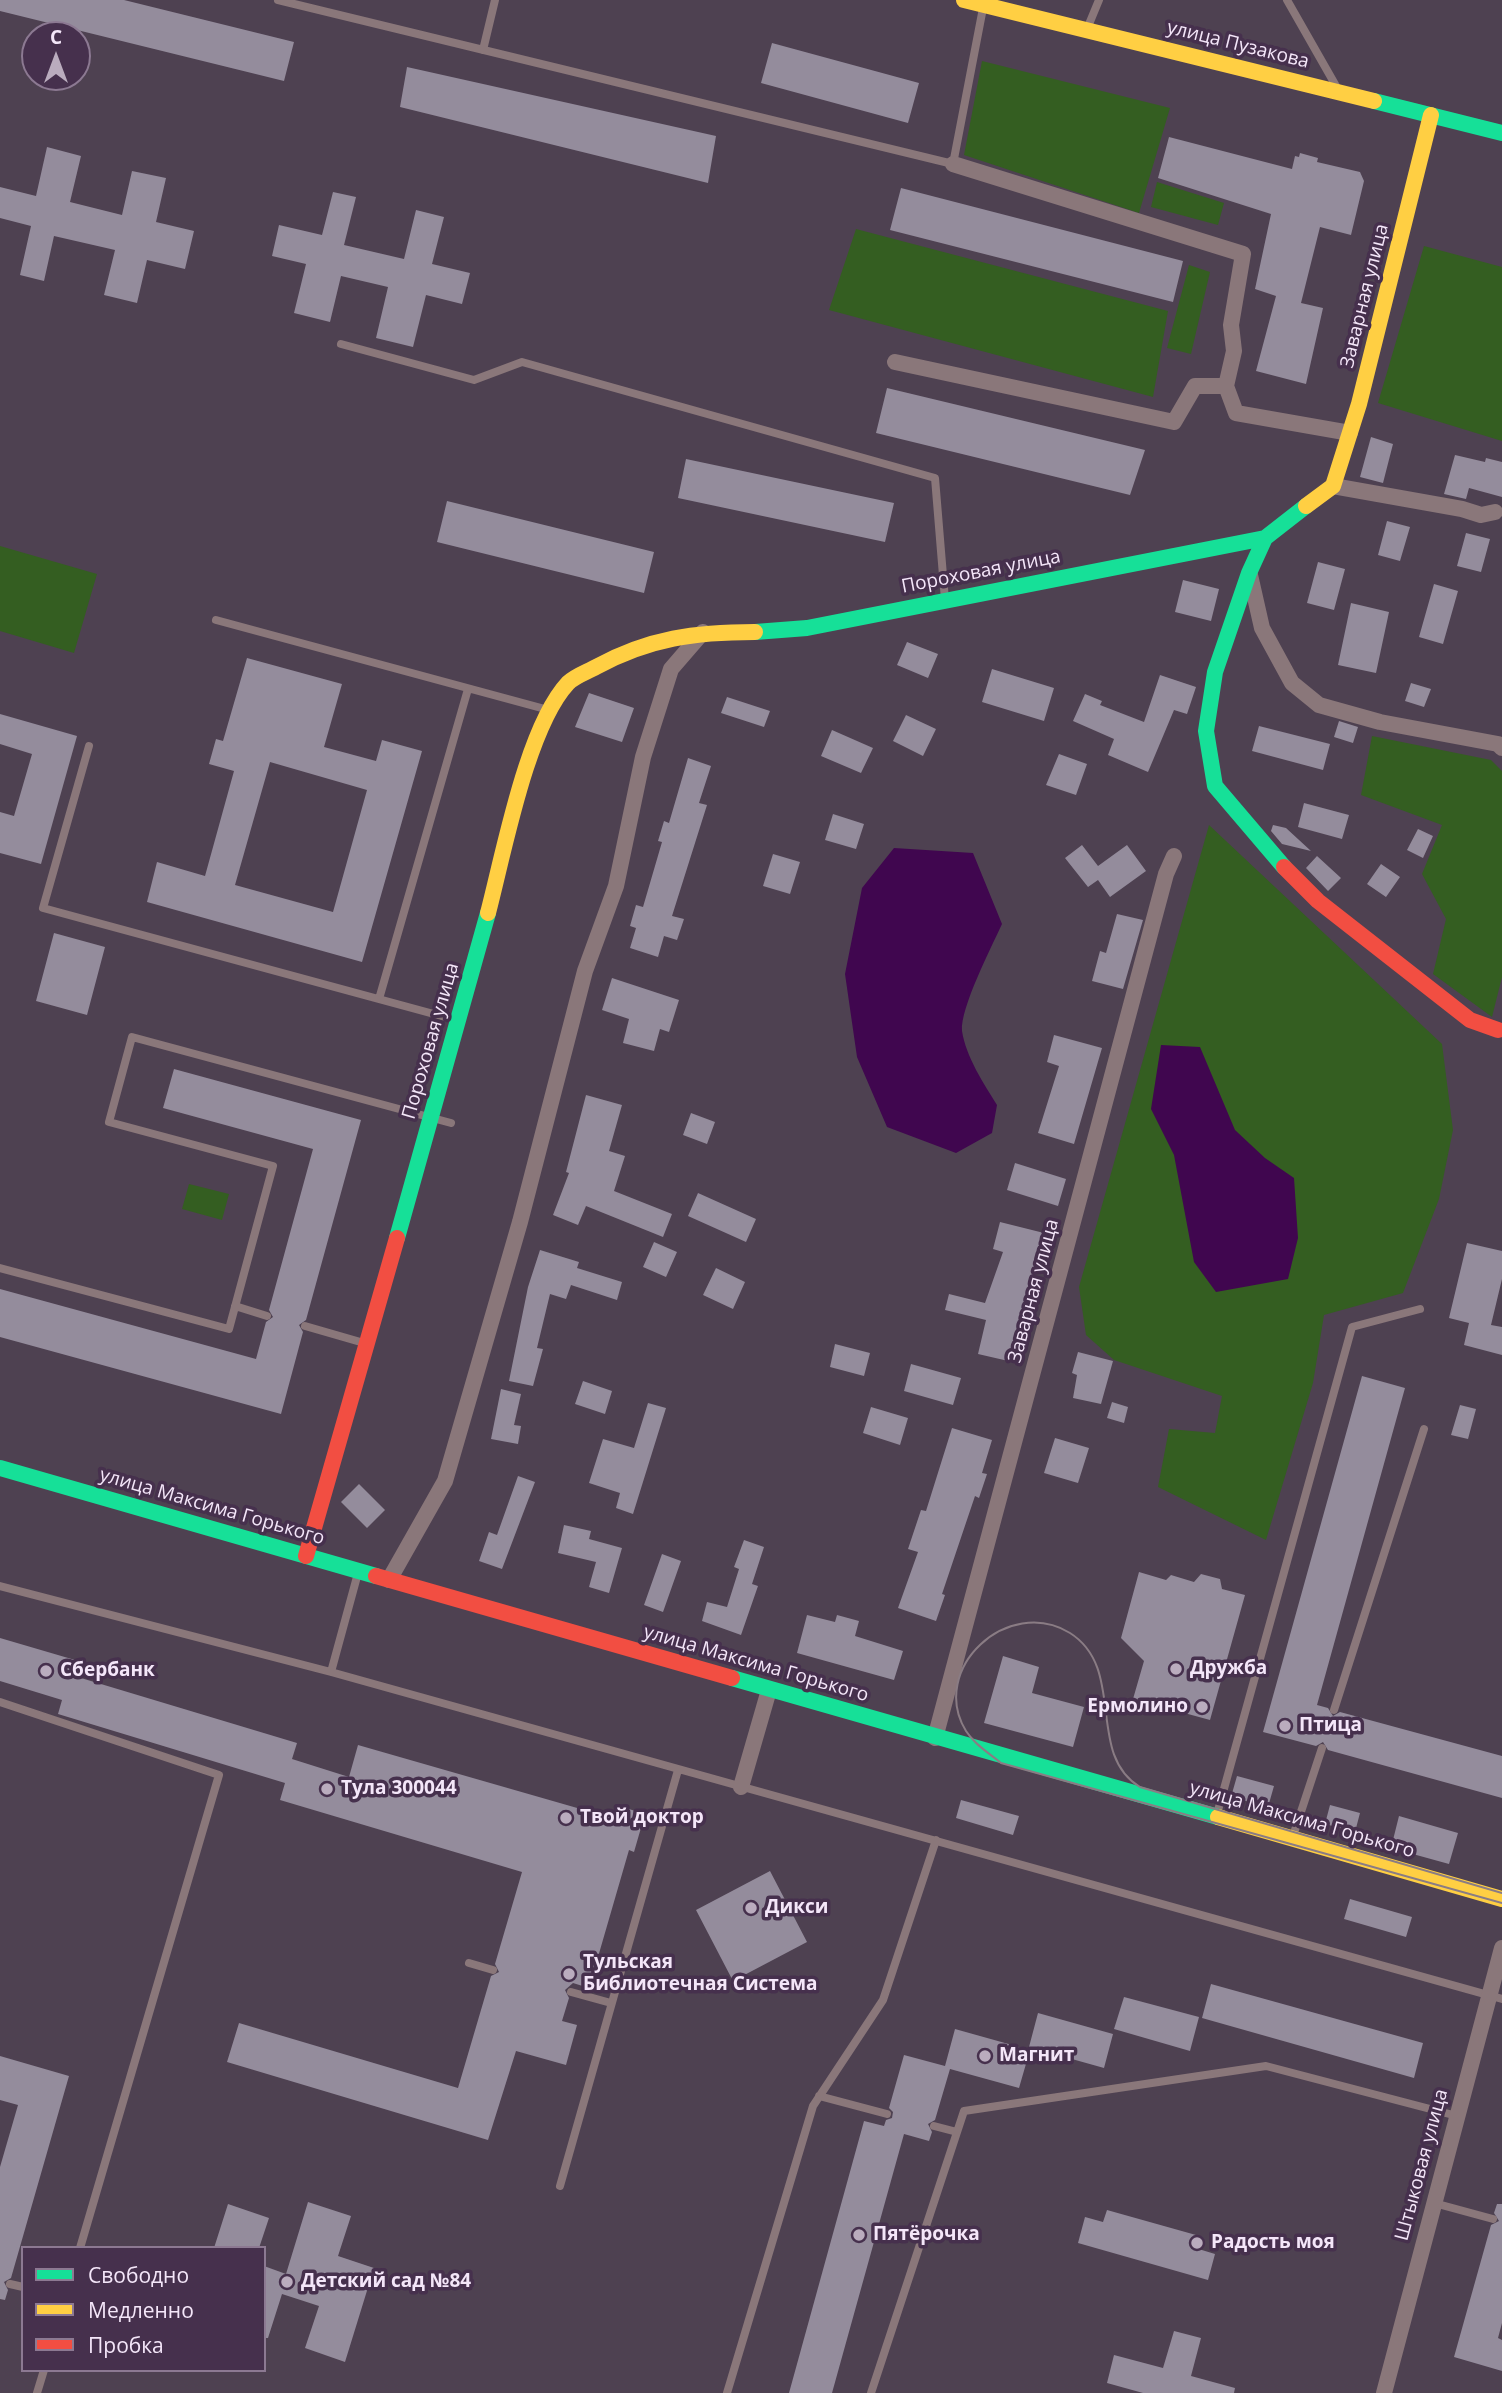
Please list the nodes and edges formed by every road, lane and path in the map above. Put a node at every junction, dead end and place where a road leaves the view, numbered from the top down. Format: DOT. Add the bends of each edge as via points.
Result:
graph roads {
  1 [pos="278,0"];
  2 [pos="495,0"];
  3 [pos="964,0"];
  4 [pos="1099,0"];
  5 [pos="1287,0"];
  6 [pos="984,5"];
  7 [pos="1087,29"];
  8 [pos="482,50"];
  9 [pos="1339,92"];
  10 [pos="1431,115"];
  11 [pos="1502,133"];
  12 [pos="953,164"];
  13 [pos="341,344"];
  14 [pos="895,362"];
  15 [pos="1226,386"];
  16 [pos="1350,433"];
  17 [pos="1333,486"];
  18 [pos="1495,512"];
  19 [pos="1265,537"];
  20 [pos="1249,573"];
  21 [pos="945,600"];
  22 [pos="216,620"];
  23 [pos="703,632"];
  24 [pos="468,689"];
  25 [pos="548,710"];
  26 [pos="89,746"];
  27 [pos="1502,748"];
  28 [pos="1174,856"];
  29 [pos="379,999"];
  30 [pos="459,1020"];
  31 [pos="1498,1030"];
  32 [pos="432,1117"];
  33 [pos="451,1123"];
  34 [pos="0,1268"];
  35 [pos="235,1306"];
  36 [pos="1420,1309"];
  37 [pos="267,1316"];
  38 [pos="305,1326"];
  39 [pos="367,1344"];
  40 [pos="1424,1429"];
  41 [pos="0,1468"];
  42 [pos="306,1556"];
  43 [pos="358,1571"];
  44 [pos="389,1580"];
  45 [pos="0,1586"];
  46 [pos="331,1671"];
  47 [pos="769,1690"];
  48 [pos="0,1702"];
  49 [pos="1334,1710"];
  50 [pos="935,1738"];
  51 [pos="1322,1748"];
  52 [pos="678,1770"];
  53 [pos="741,1787"];
  54 [pos="1216,1817"];
  55 [pos="1293,1839"];
  56 [pos="936,1840"];
  57 [pos="1502,1899"];
  58 [pos="1502,1948"];
  59 [pos="469,1963"];
  60 [pos="493,1970"];
  61 [pos="571,1992"];
  62 [pos="1495,1997"];
  63 [pos="611,2003"];
  64 [pos="819,2096"];
  65 [pos="887,2113"];
  66 [pos="1457,2116"];
  67 [pos="934,2126"];
  68 [pos="957,2132"];
  69 [pos="560,2186"];
  70 [pos="1434,2203"];
  71 [pos="1493,2219"];
  72 [pos="81,2246"];
  73 [pos="9,2284"];
  74 [pos="21,2287"];
  75 [pos="43,2372"];
  76 [pos="37,2393"];
  77 [pos="727,2393"];
  78 [pos="871,2393"];
  79 [pos="1384,2393"];
  1 -- 8 [label="lane"];
  2 -- 8 [label="lane"];
  3 -- 6 [label="street, улица Пузакова"];
  4 -- 7 [label="lane"];
  5 -- 9 [label="lane"];
  6 -- 7 [label="street, улица Пузакова"];
  6 -- 12 [label="lane"];
  7 -- 9 [label="street, улица Пузакова"];
  8 -- 12 [label="lane"];
  9 -- 10 [label="street, улица Пузакова"];
  10 -- 11 [label="street, улица Пузакова"];
  10 -- 16 [label="street, Заварная улица"];
  12 -- 15 [label="street" via="1243,254"];
  13 -- 21 [label="lane" via="474,380 522,362 935,478"];
  14 -- 15 [label="street" via="1174,422 1195,386"];
  15 -- 16 [label="street" via="1236,413"];
  16 -- 17 [label="street, Заварная улица"];
  17 -- 18 [label="street" via="1481,515"];
  17 -- 19 [label="street"];
  19 -- 20 [label="street"];
  19 -- 21 [label="street, Пороховая улица"];
  20 -- 27 [label="street" via="1262,628 1292,683 1319,705"];
  20 -- 31 [label="street" via="1214,684 1206,731 1215,786 1318,901 1470,1020"];
  21 -- 23 [label="street, Пороховая улица" via="795,629"];
  22 -- 24 [label="lane"];
  23 -- 25 [label="street, Пороховая улица" via="656,641 607,661 570,681"];
  23 -- 44 [label="street" via="671,670 643,757 616,886 585,971 520,1222 445,1480"];
  24 -- 25 [label="lane"];
  24 -- 29 [label="lane"];
  25 -- 30 [label="street, Пороховая улица" via="531,754"];
  26 -- 29 [label="lane" via="43,908"];
  28 -- 50 [label="street, Заварная улица"];
  29 -- 30 [label="lane"];
  30 -- 32 [label="street, Пороховая улица"];
  32 -- 33 [label="lane"];
  32 -- 35 [label="lane" via="132,1037 110,1122 272,1166"];
  32 -- 39 [label="street, Пороховая улица"];
  34 -- 35 [label="lane" via="229,1329"];
  35 -- 37 [label="lane"];
  36 -- 54 [label="lane" via="1352,1327"];
  38 -- 39 [label="lane"];
  39 -- 42 [label="street, Пороховая улица"];
  40 -- 49 [label="lane"];
  41 -- 42 [label="street, улица Максима Горького"];
  42 -- 43 [label="street, улица Максима Горького"];
  43 -- 44 [label="street, улица Максима Горького"];
  43 -- 46 [label="lane"];
  44 -- 47 [label="street, улица Максима Горького"];
  45 -- 46 [label="lane"];
  46 -- 52 [label="lane"];
  47 -- 50 [label="street, улица Максима Горького"];
  47 -- 53 [label="street"];
  48 -- 72 [label="lane" via="219,1775"];
  50 -- 54 [label="street, улица Максима Горького"];
  51 -- 55 [label="lane"];
  52 -- 53 [label="lane"];
  52 -- 63 [label="lane"];
  53 -- 56 [label="lane"];
  54 -- 55 [label="street, улица Максима Горького"];
  55 -- 57 [label="street, улица Максима Горького"];
  56 -- 62 [label="lane"];
  56 -- 64 [label="lane" via="883,2000"];
  58 -- 62 [label="street, Штыковая улица"];
  59 -- 60 [label="lane"];
  61 -- 63 [label="lane"];
  62 -- 66 [label="street, Штыковая улица"];
  63 -- 69 [label="lane"];
  64 -- 65 [label="lane"];
  64 -- 77 [label="lane"];
  66 -- 68 [label="lane" via="1266,2066 964,2111"];
  66 -- 70 [label="street, Штыковая улица"];
  67 -- 68 [label="lane"];
  68 -- 78 [label="lane"];
  70 -- 71 [label="lane"];
  70 -- 79 [label="street, Штыковая улица"];
  73 -- 74 [label="lane"];
  75 -- 76 [label="lane"];
}
